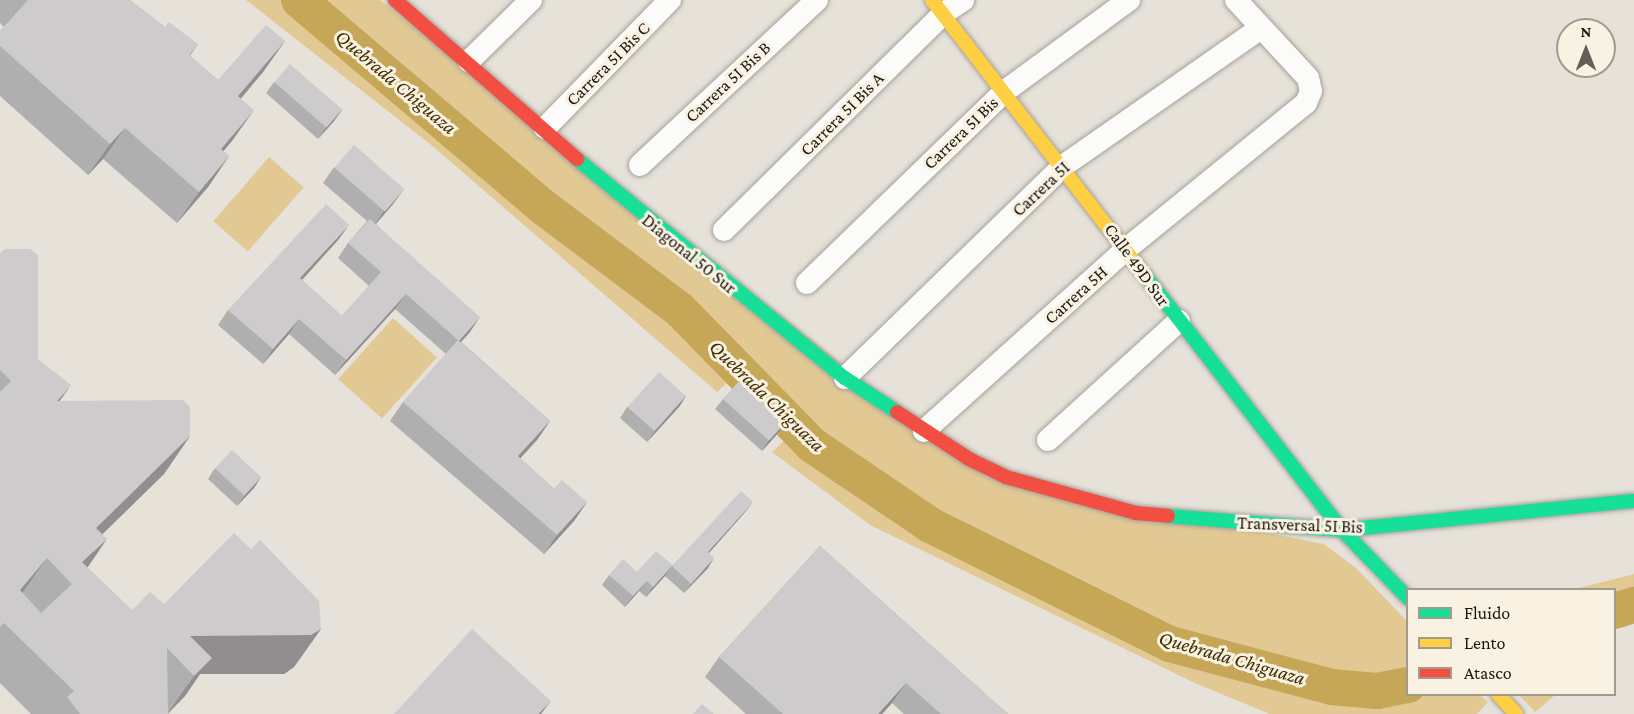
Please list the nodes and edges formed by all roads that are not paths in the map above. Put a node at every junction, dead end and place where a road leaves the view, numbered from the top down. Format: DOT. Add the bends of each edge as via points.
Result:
graph roads {
  1 [pos="395,0"];
  2 [pos="531,0"];
  3 [pos="670,0"];
  4 [pos="817,0"];
  5 [pos="963,0"];
  6 [pos="1129,0"];
  7 [pos="1236,0"];
  8 [pos="938,7"];
  9 [pos="1261,28"];
  10 [pos="469,61"];
  11 [pos="1005,91"];
  12 [pos="545,128"];
  13 [pos="640,165"];
  14 [pos="1064,166"];
  15 [pos="724,230"];
  16 [pos="1125,250"];
  17 [pos="807,283"];
  18 [pos="1179,321"];
  19 [pos="845,378"];
  20 [pos="924,431"];
  21 [pos="1047,440"];
  22 [pos="1006,477"];
  23 [pos="1634,501"];
  24 [pos="1341,530"];
  25 [pos="1406,597"];
  26 [pos="1500,696"];
  27 [pos="1516,714"];
  1 -- 10 [label="street, Diagonal 50 Sur"];
  2 -- 10 [label="street"];
  3 -- 12 [label="street, Carrera 5I Bis C"];
  4 -- 13 [label="street, Carrera 5I Bis B"];
  5 -- 8 [label="street, Carrera 5I Bis A"];
  6 -- 11 [label="street, Carrera 5I Bis"];
  7 -- 9 [label="street"];
  8 -- 11 [label="street, Calle 49D Sur"];
  8 -- 15 [label="street, Carrera 5I Bis A"];
  9 -- 14 [label="street, Carrera 5I"];
  9 -- 16 [label="street, Carrera 5H" via="1308,78 1311,91 1306,103"];
  10 -- 12 [label="street, Diagonal 50 Sur"];
  11 -- 14 [label="street, Calle 49D Sur"];
  11 -- 17 [label="street, Carrera 5I Bis"];
  12 -- 19 [label="street, Diagonal 50 Sur" via="646,219"];
  14 -- 16 [label="street, Calle 49D Sur"];
  14 -- 19 [label="street, Carrera 5I"];
  16 -- 18 [label="street, Calle 49D Sur"];
  16 -- 20 [label="street, Carrera 5H"];
  18 -- 21 [label="street"];
  18 -- 24 [label="street, Calle 49D Sur"];
  19 -- 20 [label="street, Diagonal 50 Sur"];
  20 -- 22 [label="street, Diagonal 50 Sur"];
  22 -- 24 [label="street, Transversal 5I Bis" via="1136,513"];
  23 -- 24 [label="street, Transversal 5I Bis"];
  24 -- 25 [label="street, Calle 49D Sur"];
  26 -- 27 [label="street"];
}
